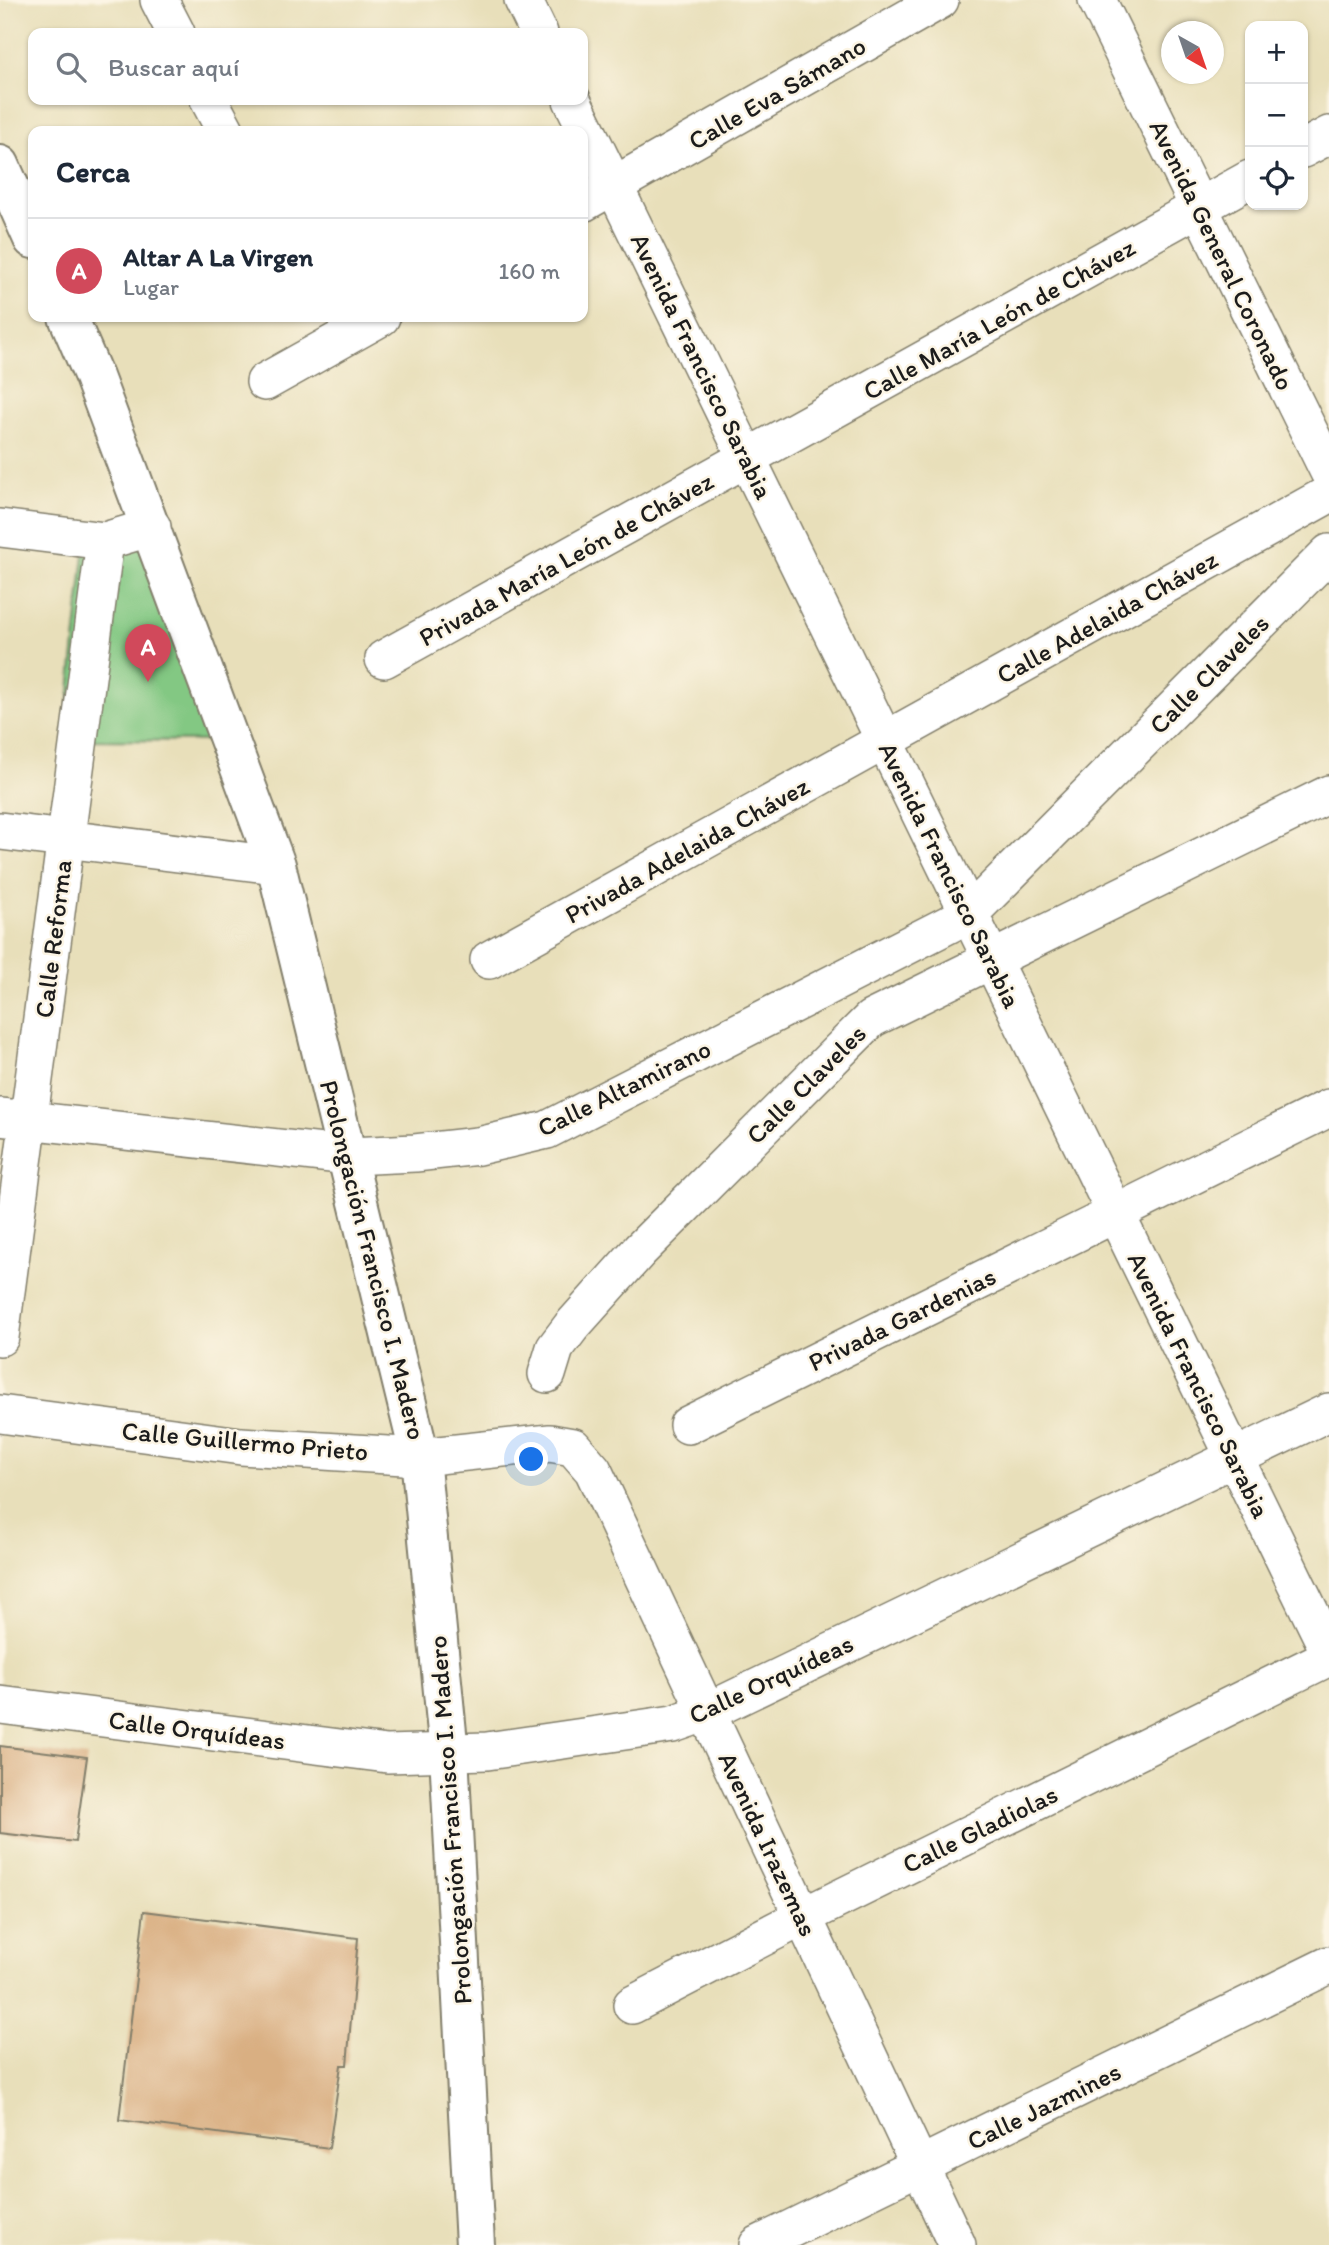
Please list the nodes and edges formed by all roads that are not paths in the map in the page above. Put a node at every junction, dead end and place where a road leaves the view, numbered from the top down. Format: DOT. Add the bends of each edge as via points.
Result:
graph roads {
  1 [pos="159,0"];
  2 [pos="523,0"];
  3 [pos="940,0"];
  4 [pos="1097,0"];
  5 [pos="173,28"];
  6 [pos="537,28"];
  7 [pos="573,105"];
  8 [pos="579,126"];
  9 [pos="1329,135"];
  10 [pos="1307,147"];
  11 [pos="588,158"];
  12 [pos="0,165"];
  13 [pos="1245,182"];
  14 [pos="598,194"];
  15 [pos="1199,207"];
  16 [pos="28,228"];
  17 [pos="70,322"];
  18 [pos="372,322"];
  19 [pos="265,382"];
  20 [pos="748,459"];
  21 [pos="1329,472"];
  22 [pos="1329,494"];
  23 [pos="4,520"];
  24 [pos="152,527"];
  25 [pos="106,541"];
  26 [pos="1329,553"];
  27 [pos="384,659"];
  28 [pos="885,741"];
  29 [pos="1329,794"];
  30 [pos="0,831"];
  31 [pos="66,840"];
  32 [pos="276,865"];
  33 [pos="970,914"];
  34 [pos="489,960"];
  35 [pos="992,960"];
  36 [pos="1329,1108"];
  37 [pos="15,1119"];
  38 [pos="349,1156"];
  39 [pos="1116,1213"];
  40 [pos="0,1337"];
  41 [pos="547,1374"];
  42 [pos="1329,1412"];
  43 [pos="0,1415"];
  44 [pos="688,1425"];
  45 [pos="573,1447"];
  46 [pos="420,1457"];
  47 [pos="1234,1457"];
  48 [pos="1329,1651"];
  49 [pos="1329,1657"];
  50 [pos="0,1705"];
  51 [pos="707,1712"];
  52 [pos="449,1753"];
  53 [pos="802,1917"];
  54 [pos="1329,1965"];
  55 [pos="632,2005"];
  56 [pos="919,2167"];
  57 [pos="475,2245"];
  58 [pos="758,2245"];
  59 [pos="957,2245"];
  1 -- 5 [label="street"];
  2 -- 6 [label="street"];
  3 -- 14 [label="street, Calle Eva Sámano"];
  4 -- 15 [label="street, Avenida General Coronado"];
  7 -- 8 [label="street, Avenida Francisco Sarabia"];
  9 -- 10 [label="street"];
  11 -- 14 [label="street, Avenida Francisco Sarabia"];
  12 -- 16 [label="main road"];
  13 -- 15 [label="street, Calle María León de Chávez"];
  14 -- 20 [label="street, Avenida Francisco Sarabia"];
  15 -- 20 [label="street, Calle María León de Chávez"];
  15 -- 21 [label="street, Avenida General Coronado"];
  17 -- 24 [label="main road, Prolongación Francisco I. Madero"];
  18 -- 19 [label="street"];
  20 -- 27 [label="street, Privada María León de Chávez"];
  20 -- 28 [label="street, Avenida Francisco Sarabia"];
  22 -- 28 [label="street, Calle Adelaida Chávez"];
  23 -- 25 [label="street"];
  24 -- 25 [label="street"];
  24 -- 32 [label="main road, Prolongación Francisco I. Madero"];
  25 -- 31 [label="street, Calle Reforma"];
  26 -- 33 [label="street, Calle Claveles"];
  28 -- 33 [label="street, Avenida Francisco Sarabia"];
  28 -- 34 [label="street, Privada Adelaida Chávez"];
  29 -- 35 [label="street, Calle Claveles"];
  30 -- 31 [label="street"];
  31 -- 32 [label="street"];
  31 -- 37 [label="street, Calle Reforma"];
  32 -- 38 [label="main road, Prolongación Francisco I. Madero"];
  33 -- 35 [label="street, Avenida Francisco Sarabia"];
  33 -- 38 [label="street, Calle Altamirano" via="548,1130 478,1146"];
  35 -- 39 [label="street, Avenida Francisco Sarabia"];
  35 -- 41 [label="street, Calle Claveles" via="871,1019 640,1251 555,1348"];
  36 -- 39 [label="street, Privada Gardenias"];
  37 -- 38 [label="street, Calle Altamirano"];
  37 -- 40 [label="street, Calle Reforma"];
  38 -- 46 [label="main road, Prolongación Francisco I. Madero"];
  39 -- 44 [label="street, Privada Gardenias"];
  39 -- 47 [label="street, Avenida Francisco Sarabia"];
  42 -- 47 [label="street, Calle Orquídeas"];
  43 -- 46 [label="street, Calle Guillermo Prieto" via="241,1446"];
  45 -- 46 [label="street, Calle Guillermo Prieto" via="550,1443"];
  45 -- 51 [label="street, Avenida Irazemas" via="593,1470"];
  46 -- 52 [label="main road, Prolongación Francisco I. Madero"];
  47 -- 48 [label="street, Avenida Francisco Sarabia"];
  47 -- 51 [label="street, Calle Orquídeas"];
  49 -- 53 [label="street, Calle Gladiolas"];
  50 -- 52 [label="street, Calle Orquídeas" via="387,1754"];
  51 -- 52 [label="street, Calle Orquídeas" via="673,1724"];
  51 -- 53 [label="street, Avenida Irazemas"];
  52 -- 57 [label="main road, Prolongación Francisco I. Madero"];
  53 -- 55 [label="street, Calle Gladiolas"];
  53 -- 56 [label="street, Avenida Irazemas"];
  54 -- 56 [label="street, Calle Jazmines"];
  56 -- 58 [label="street, Calle Jazmines"];
  56 -- 59 [label="street, Avenida Irazemas"];
}
